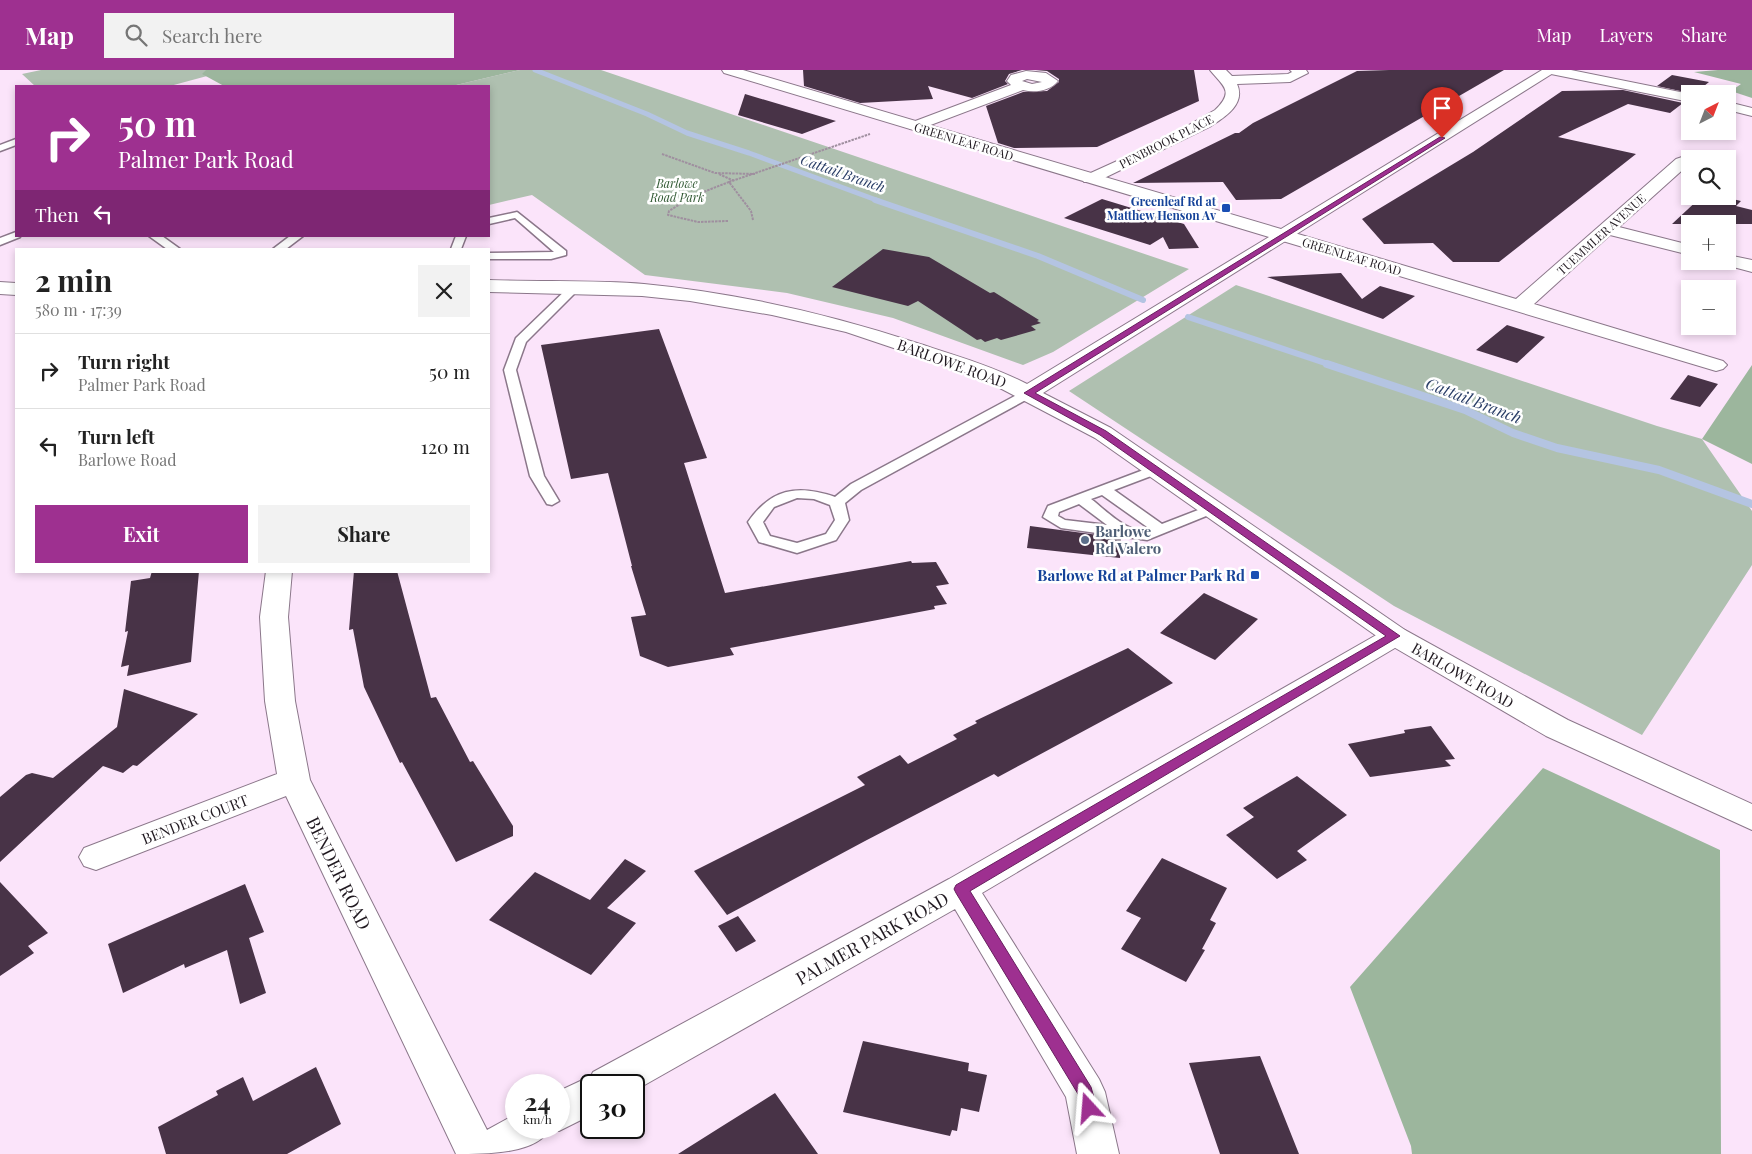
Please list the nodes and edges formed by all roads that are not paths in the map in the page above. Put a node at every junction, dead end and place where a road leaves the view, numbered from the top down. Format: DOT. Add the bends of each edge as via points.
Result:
graph roads {
  1 [pos="1551,70"];
  2 [pos="735,71"];
  3 [pos="1222,73"];
  4 [pos="1294,74"];
  5 [pos="1022,86"];
  6 [pos="1681,96"];
  7 [pos="1736,108"];
  8 [pos="1752,112"];
  9 [pos="916,126"];
  10 [pos="15,142"];
  11 [pos="0,148"];
  12 [pos="1681,163"];
  13 [pos="1090,179"];
  14 [pos="490,220"];
  15 [pos="1606,229"];
  16 [pos="15,235"];
  17 [pos="1282,235"];
  18 [pos="156,237"];
  19 [pos="296,237"];
  20 [pos="0,242"];
  21 [pos="173,248"];
  22 [pos="280,248"];
  23 [pos="1681,248"];
  24 [pos="490,256"];
  25 [pos="1736,262"];
  26 [pos="1752,266"];
  27 [pos="490,286"];
  28 [pos="0,288"];
  29 [pos="575,288"];
  30 [pos="15,289"];
  31 [pos="1520,306"];
  32 [pos="1716,365"];
  33 [pos="1028,393"];
  34 [pos="1154,470"];
  35 [pos="1103,489"];
  36 [pos="1080,498"];
  37 [pos="552,501"];
  38 [pos="837,502"];
  39 [pos="1211,509"];
  40 [pos="1160,529"];
  41 [pos="1126,532"];
  42 [pos="279,573"];
  43 [pos="1394,636"];
  44 [pos="294,780"];
  45 [pos="1752,818"];
  46 [pos="96,857"];
  47 [pos="961,889"];
  48 [pos="627,1074"];
  49 [pos="510,1139"];
  50 [pos="477,1154"];
  51 [pos="482,1154"];
  52 [pos="1098,1154"];
  1 -- 6 [label="street"];
  1 -- 17 [label="street"];
  2 -- 9 [label="street, GREENLEAF ROAD"];
  3 -- 4 [label="street"];
  3 -- 13 [label="street, PENBROOK PLACE" via="1233,89 1232,98 1216,116"];
  5 -- 9 [label="street"];
  7 -- 8 [label="street"];
  9 -- 13 [label="street, GREENLEAF ROAD"];
  10 -- 11 [label="lane"];
  12 -- 15 [label="street, TUEMMLER AVENUE"];
  13 -- 17 [label="street, GREENLEAF ROAD"];
  14 -- 24 [label="lane" via="517,215 562,253 551,256"];
  15 -- 23 [label="street"];
  15 -- 31 [label="street, TUEMMLER AVENUE"];
  16 -- 20 [label="lane"];
  17 -- 31 [label="street, GREENLEAF ROAD"];
  17 -- 33 [label="street"];
  18 -- 21 [label="lane"];
  19 -- 22 [label="lane"];
  25 -- 26 [label="street"];
  27 -- 29 [label="street, BARLOWE ROAD"];
  28 -- 30 [label="street"];
  29 -- 33 [label="street, BARLOWE ROAD" via="690,295 772,309 852,328 972,368"];
  29 -- 37 [label="lane" via="520,340 510,370 537,476"];
  31 -- 32 [label="street, GREENLEAF ROAD"];
  33 -- 34 [label="street, BARLOWE ROAD" via="1103,433"];
  33 -- 38 [label="lane" via="856,487"];
  34 -- 35 [label="lane"];
  34 -- 39 [label="street, BARLOWE ROAD"];
  35 -- 36 [label="lane"];
  35 -- 40 [label="lane"];
  36 -- 41 [label="lane"];
  36 -- 41 [label="lane" via="1053,509 1050,517 1061,524"];
  38 -- 38 [label="lane" via="842,520 831,537 797,548 764,539 755,522 769,504 794,494 816,494"];
  39 -- 40 [label="lane"];
  39 -- 43 [label="street, BARLOWE ROAD"];
  40 -- 41 [label="lane" via="1147,535"];
  42 -- 44 [label="street, BENDER ROAD" via="274,617 280,701"];
  43 -- 45 [label="street, BARLOWE ROAD" via="1557,728"];
  43 -- 47 [label="street, PALMER PARK ROAD"];
  44 -- 46 [label="street, BENDER COURT"];
  44 -- 50 [label="street, BENDER ROAD"];
  47 -- 48 [label="street, PALMER PARK ROAD"];
  47 -- 52 [label="street" via="1086,1092"];
  49 -- 51 [label="street"];
}
